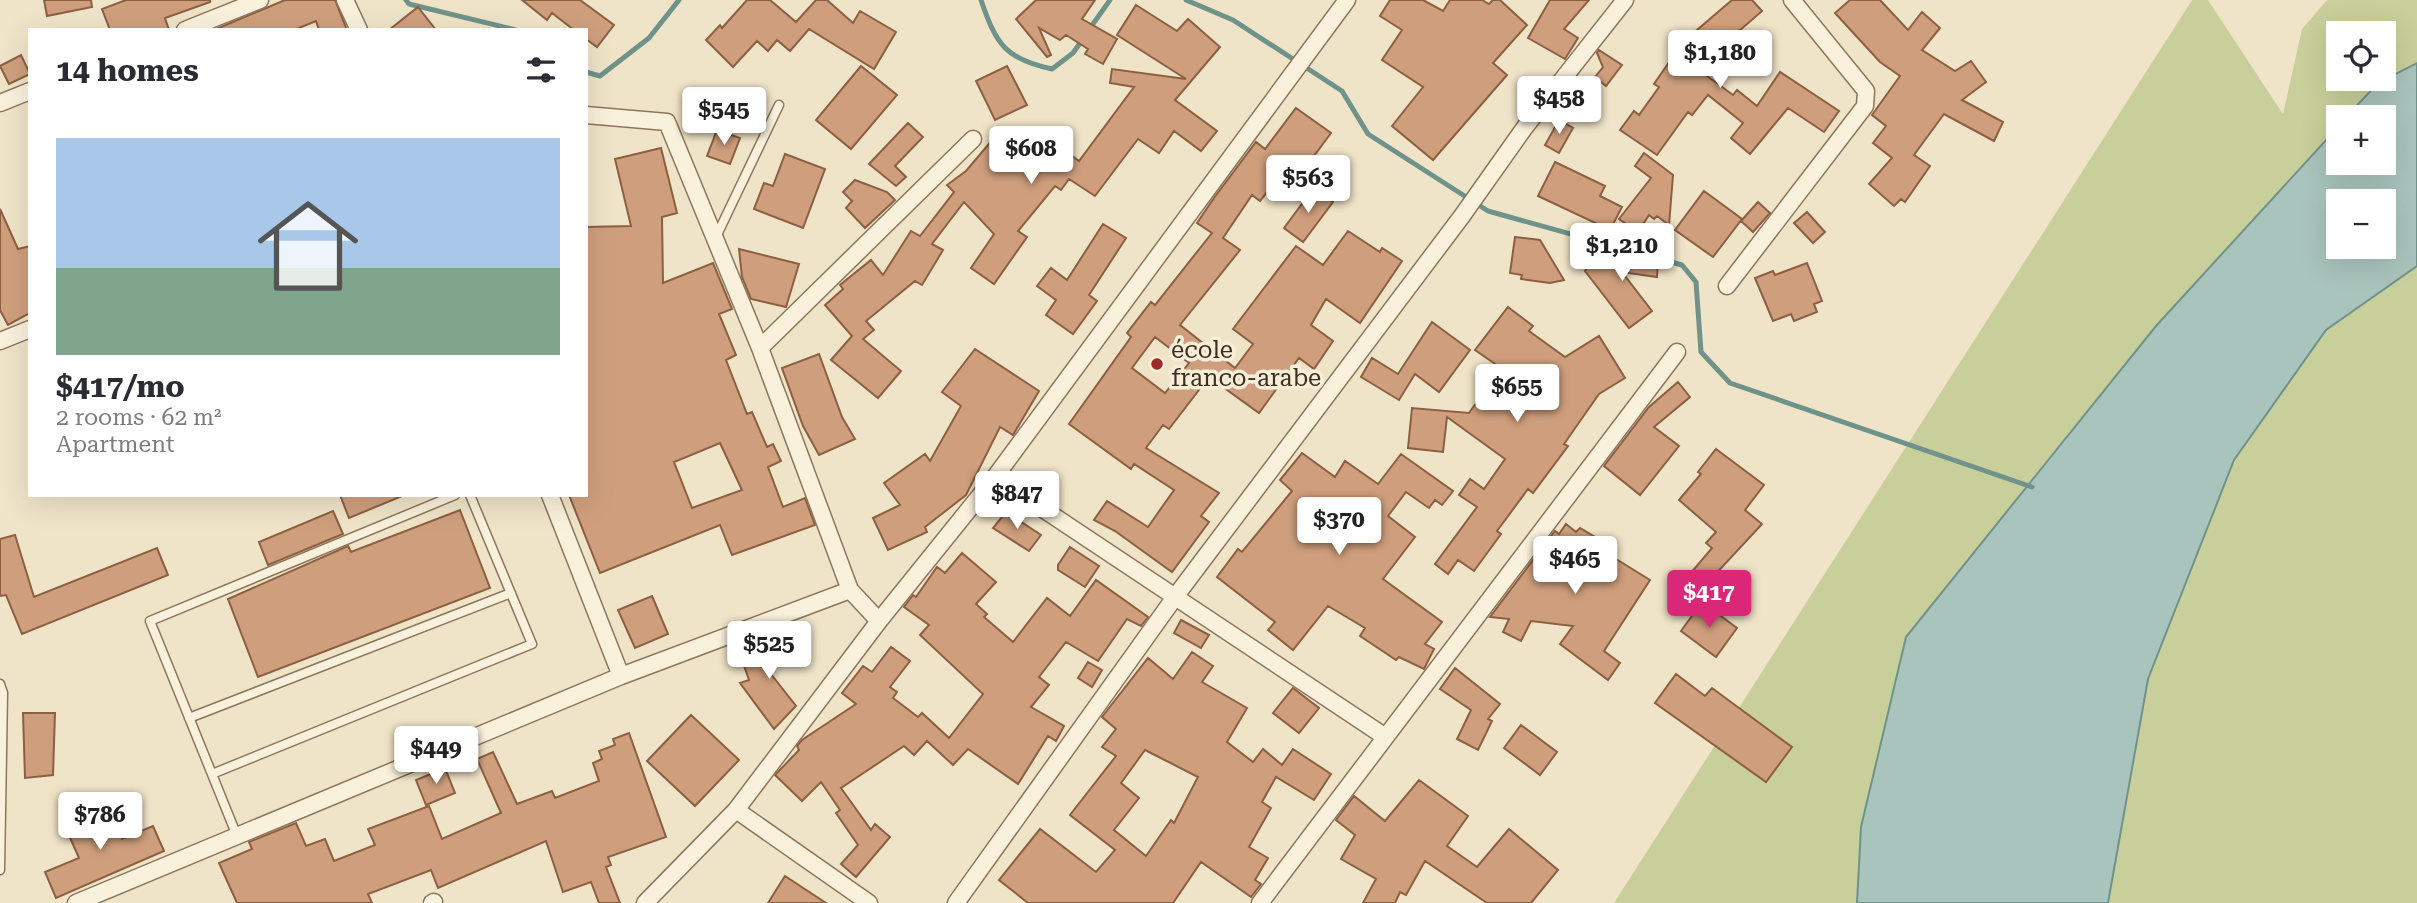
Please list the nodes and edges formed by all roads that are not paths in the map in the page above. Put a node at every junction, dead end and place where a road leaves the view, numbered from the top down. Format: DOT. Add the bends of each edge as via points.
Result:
graph roads {
  1 [pos="260,0"];
  2 [pos="345,0"];
  3 [pos="1346,0"];
  4 [pos="1625,0"];
  5 [pos="1792,0"];
  6 [pos="190,28"];
  7 [pos="358,28"];
  8 [pos="28,92"];
  9 [pos="0,103"];
  10 [pos="779,105"];
  11 [pos="588,115"];
  12 [pos="972,139"];
  13 [pos="714,239"];
  14 [pos="1727,286"];
  15 [pos="28,330"];
  16 [pos="0,341"];
  17 [pos="760,348"];
  18 [pos="1677,352"];
  19 [pos="995,477"];
  20 [pos="449,497"];
  21 [pos="471,497"];
  22 [pos="552,497"];
  23 [pos="850,590"];
  24 [pos="511,593"];
  25 [pos="1174,597"];
  26 [pos="879,621"];
  27 [pos="621,676"];
  28 [pos="0,684"];
  29 [pos="189,718"];
  30 [pos="1384,736"];
  31 [pos="212,774"];
  32 [pos="736,810"];
  33 [pos="237,835"];
  34 [pos="0,870"];
  35 [pos="76,903"];
  36 [pos="645,903"];
  37 [pos="869,903"];
  38 [pos="956,903"];
  39 [pos="1260,903"];
  1 -- 6 [label="street"];
  2 -- 7 [label="street"];
  3 -- 19 [label="street"];
  4 -- 25 [label="street"];
  5 -- 14 [label="street" via="1866,91 1865,106"];
  8 -- 9 [label="street"];
  10 -- 13 [label="lane"];
  11 -- 13 [label="street" via="667,122"];
  12 -- 17 [label="street"];
  13 -- 17 [label="street"];
  15 -- 16 [label="street"];
  17 -- 23 [label="street"];
  18 -- 30 [label="street"];
  19 -- 25 [label="street"];
  19 -- 26 [label="street"];
  20 -- 29 [label="lane" via="150,621"];
  21 -- 24 [label="lane"];
  22 -- 27 [label="street"];
  23 -- 26 [label="street"];
  23 -- 27 [label="street"];
  24 -- 29 [label="lane"];
  24 -- 31 [label="lane" via="532,644"];
  25 -- 30 [label="street"];
  25 -- 38 [label="street"];
  26 -- 32 [label="street"];
  27 -- 33 [label="street"];
  28 -- 34 [label="lane"];
  29 -- 31 [label="lane"];
  30 -- 39 [label="street"];
  31 -- 33 [label="lane"];
  32 -- 36 [label="street"];
  32 -- 37 [label="street"];
  33 -- 35 [label="street"];
}
